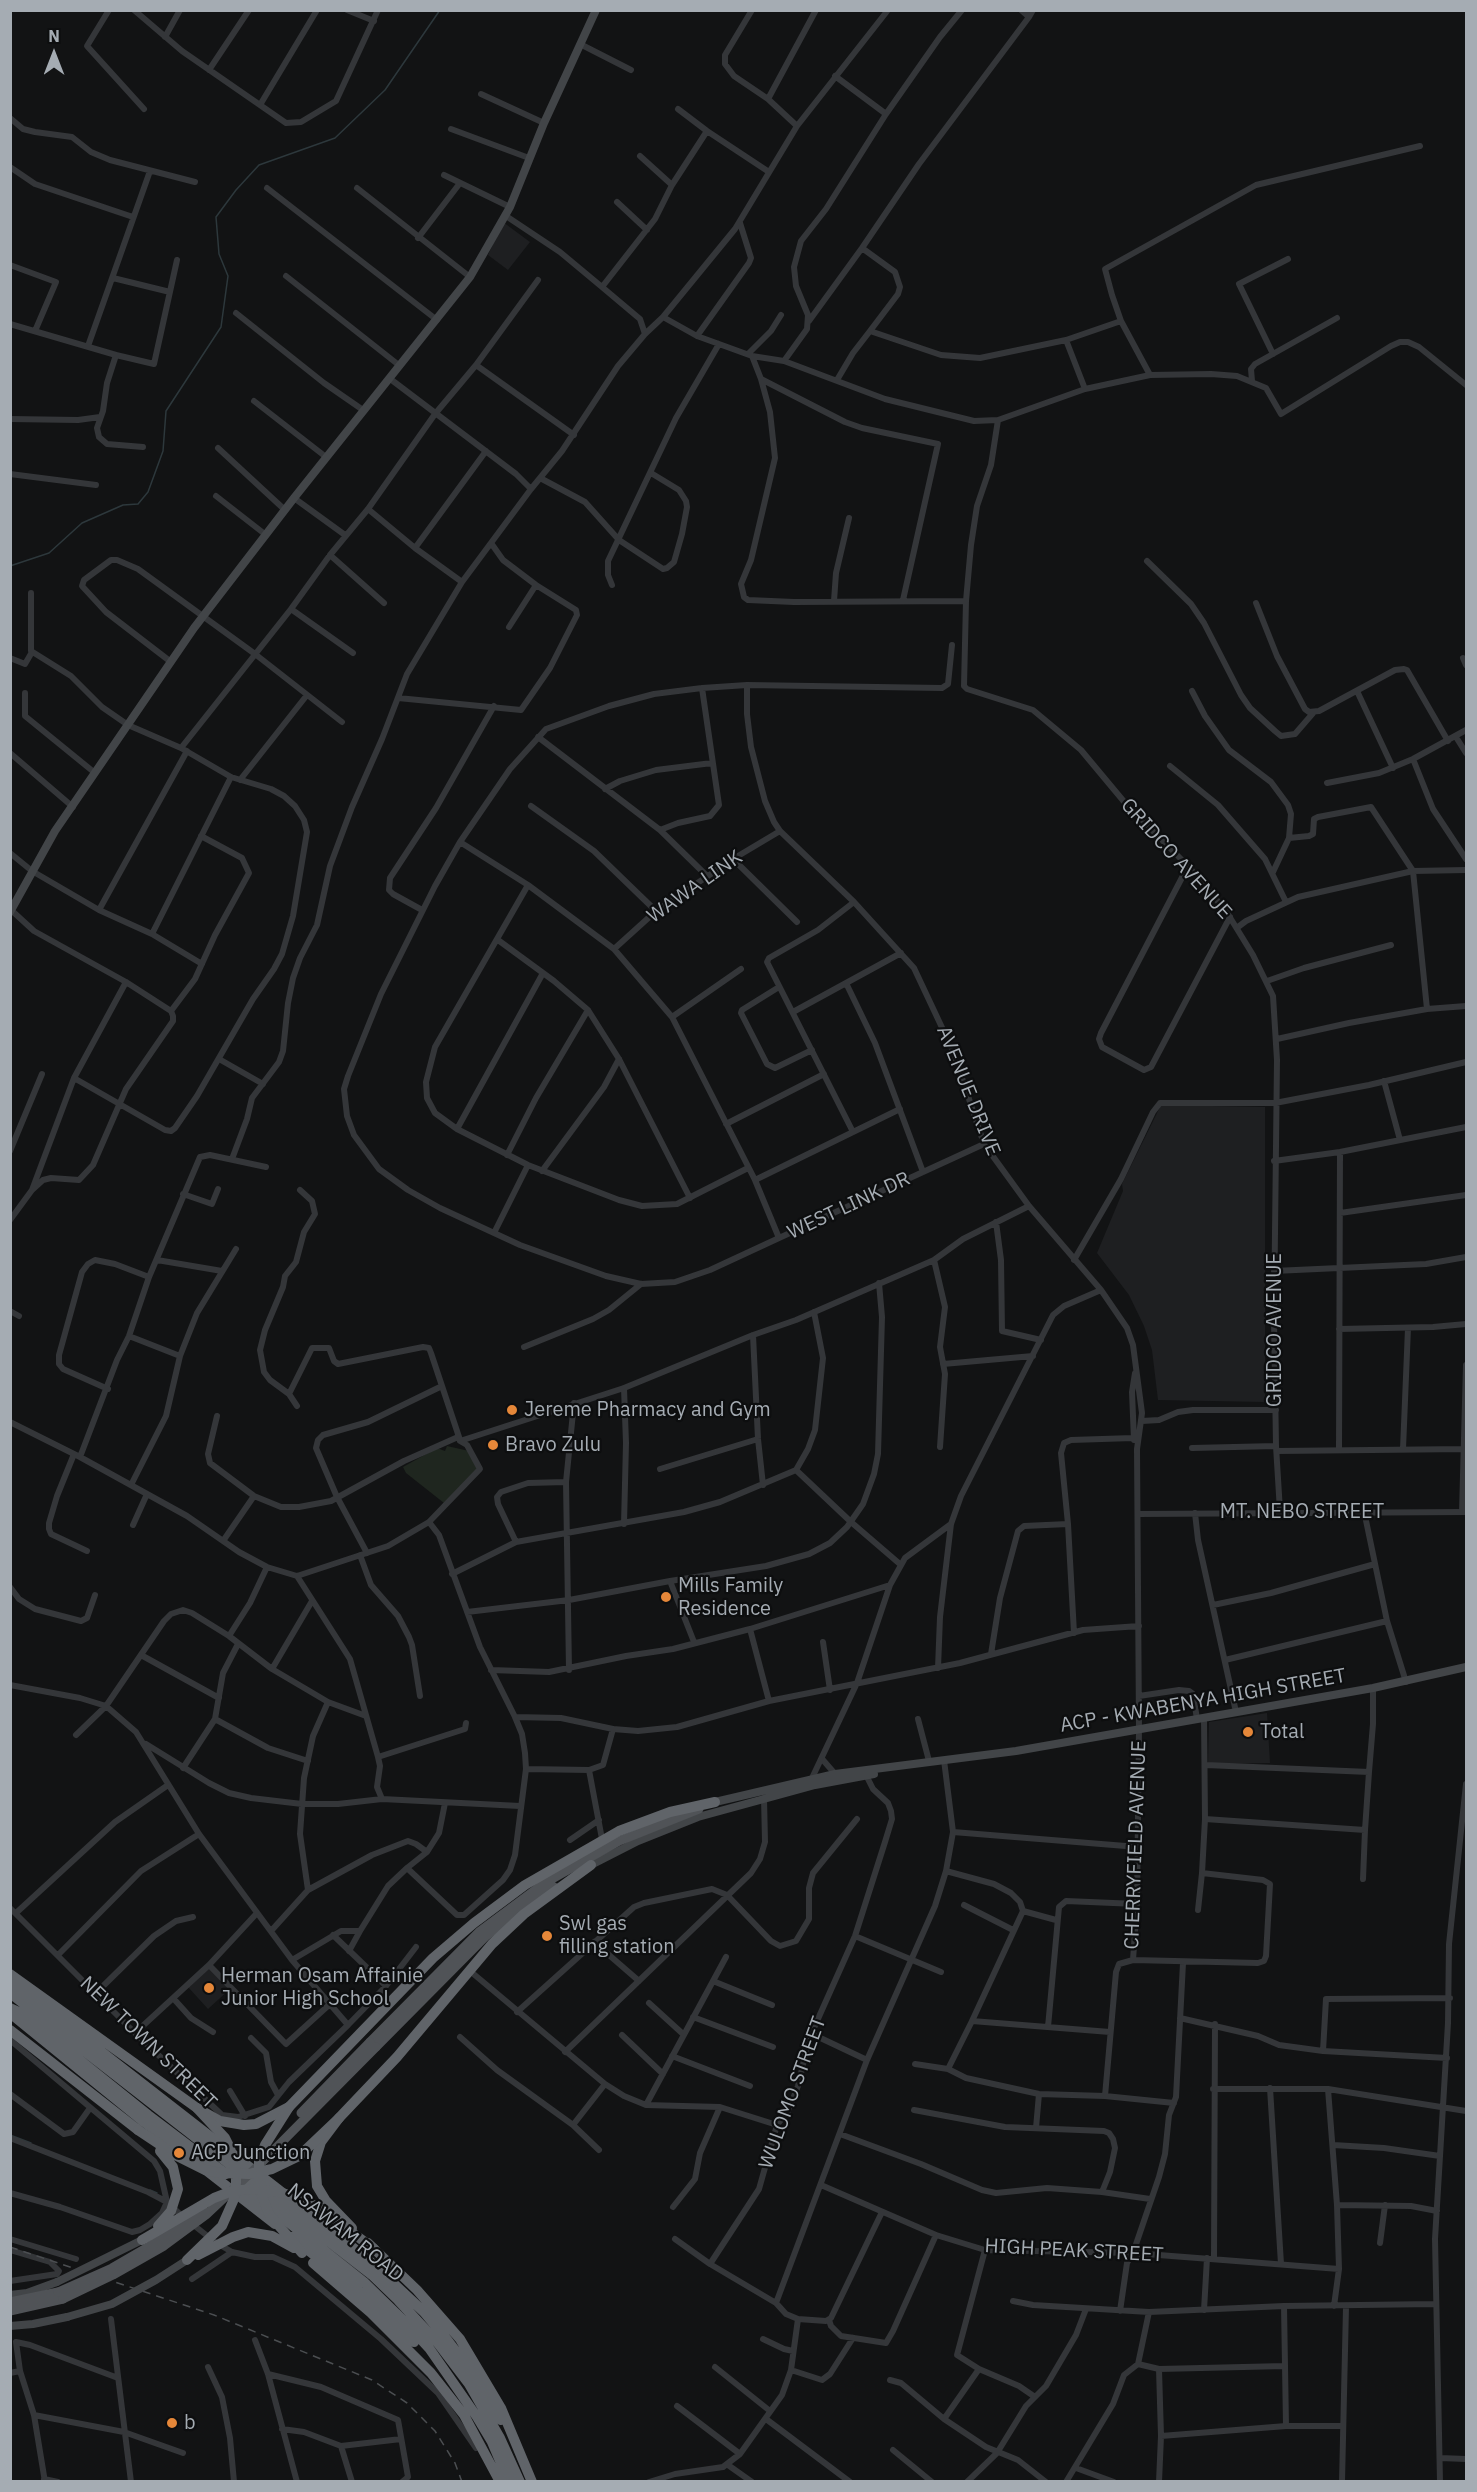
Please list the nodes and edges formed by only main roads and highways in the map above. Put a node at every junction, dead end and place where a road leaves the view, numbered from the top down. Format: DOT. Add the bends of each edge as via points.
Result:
graph roads {
  1 [pos="715,1802"];
  2 [pos="591,1865"];
  3 [pos="10,1974"];
  4 [pos="10,1981"];
  5 [pos="10,1992"];
  6 [pos="10,2008"];
  7 [pos="10,2013"];
  8 [pos="10,2030"];
  9 [pos="373,2044"];
  10 [pos="290,2107"];
  11 [pos="197,2108"];
  12 [pos="339,2118"];
  13 [pos="138,2130"];
  14 [pos="374,2249"];
  15 [pos="302,2253"];
  16 [pos="60,2291"];
  17 [pos="10,2302"];
  18 [pos="10,2311"];
  19 [pos="439,2365"];
  20 [pos="516,2443"];
  21 [pos="499,2481"];
  22 [pos="509,2481"];
  23 [pos="520,2481"];
  24 [pos="532,2481"];
  1 -- 9 [label="main road" via="619,1842 543,1884 480,1931"];
  1 -- 10 [label="highway" via="670,1812 603,1839 525,1885 433,1958"];
  2 -- 9 [label="main road" via="530,1902 485,1937"];
  2 -- 12 [label="highway" via="524,1914 492,1944"];
  3 -- 11 [label="highway"];
  4 -- 20 [label="highway" via="365,2257 445,2337"];
  5 -- 23 [label="highway, NSAWAM ROAD" via="346,2254 398,2300 437,2342 469,2385"];
  6 -- 19 [label="highway, NSAWAM ROAD" via="365,2283 429,2348"];
  7 -- 19 [label="highway" via="360,2292"];
  8 -- 13 [label="highway"];
  9 -- 16 [label="main road, bridge" via="212,2202 150,2246"];
  10 -- 11 [label="highway, bridge" via="265,2121 244,2125 220,2121"];
  10 -- 15 [label="highway, bridge" via="265,2145 259,2161 259,2188 269,2214"];
  11 -- 15 [label="highway, bridge" via="225,2138 234,2161 236,2183 234,2199 222,2226 187,2260 248,2232 272,2236"];
  12 -- 13 [label="highway, bridge" via="299,2156 272,2169 249,2174 205,2170"];
  12 -- 14 [label="highway, bridge" via="318,2150 317,2186 326,2201"];
  13 -- 14 [label="highway, bridge" via="166,2156 178,2188 171,2211 142,2240 214,2198 252,2189 303,2199"];
  14 -- 20 [label="highway" via="460,2339 501,2408"];
  15 -- 21 [label="highway" via="431,2373 464,2415"];
  16 -- 17 [label="main road"];
  16 -- 18 [label="main road"];
  19 -- 22 [label="highway, NSAWAM ROAD" via="487,2434"];
  20 -- 24 [label="highway"];
}
